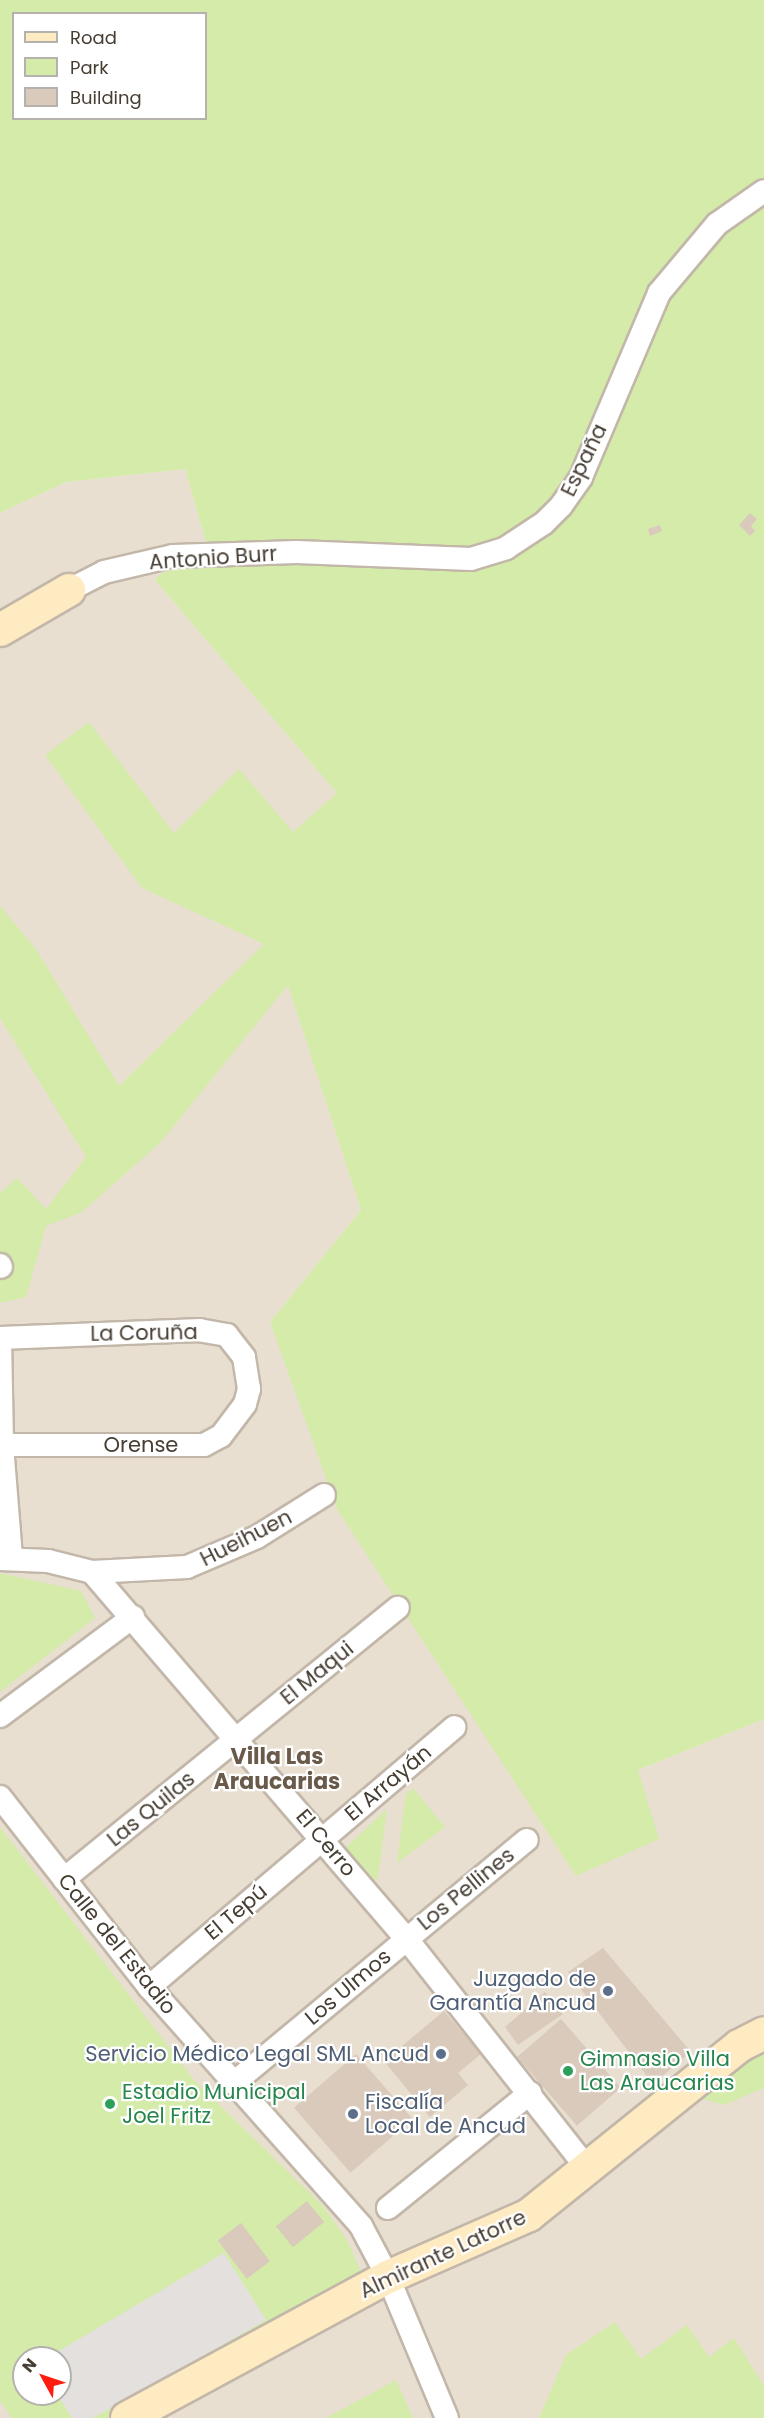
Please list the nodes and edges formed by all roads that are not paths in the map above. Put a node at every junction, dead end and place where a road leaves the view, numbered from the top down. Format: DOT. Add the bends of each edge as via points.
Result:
graph roads {
  1 [pos="764,191"];
  2 [pos="297,552"];
  3 [pos="69,590"];
  4 [pos="0,630"];
  5 [pos="0,1338"];
  6 [pos="249,1389"];
  7 [pos="1,1445"];
  8 [pos="324,1495"];
  9 [pos="6,1559"];
  10 [pos="92,1572"];
  11 [pos="398,1608"];
  12 [pos="133,1617"];
  13 [pos="0,1716"];
  14 [pos="454,1727"];
  15 [pos="237,1739"];
  16 [pos="0,1797"];
  17 [pos="323,1838"];
  18 [pos="527,1840"];
  19 [pos="64,1879"];
  20 [pos="406,1938"];
  21 [pos="149,1987"];
  22 [pos="764,2032"];
  23 [pos="235,2082"];
  24 [pos="530,2093"];
  25 [pos="587,2168"];
  26 [pos="388,2208"];
  27 [pos="388,2277"];
  28 [pos="128,2418"];
  29 [pos="447,2418"];
  1 -- 2 [label="street, España" via="717,224 659,293 581,477 544,523 506,548 471,559"];
  2 -- 3 [label="street, Antonio Burr" via="173,556 105,572"];
  3 -- 4 [label="main road, Antonio Burr"];
  5 -- 6 [label="street, La Coruña" via="200,1330 228,1335 244,1357"];
  5 -- 7 [label="street"];
  6 -- 7 [label="street, Orense" via="233,1422 204,1445"];
  7 -- 9 [label="street"];
  8 -- 10 [label="street, Hueihuen" via="257,1537 187,1567"];
  9 -- 10 [label="street" via="48,1560"];
  10 -- 12 [label="street, El Cerro"];
  11 -- 15 [label="street, El Maqui"];
  12 -- 13 [label="street"];
  12 -- 15 [label="street, El Cerro"];
  14 -- 17 [label="street, El Arrayán"];
  15 -- 17 [label="street, El Cerro"];
  15 -- 19 [label="street, Las Quilas"];
  16 -- 19 [label="street, Calle del Estadio"];
  17 -- 20 [label="street, El Cerro"];
  17 -- 21 [label="street, El Tepú"];
  18 -- 20 [label="street, Los Pellines"];
  19 -- 21 [label="street, Calle del Estadio"];
  20 -- 23 [label="street, Los Ulmos"];
  20 -- 24 [label="street, El Cerro"];
  21 -- 23 [label="street, Calle del Estadio"];
  22 -- 25 [label="main road, Almirante Latorre" via="738,2046"];
  23 -- 27 [label="street, Calle del Estadio" via="361,2226"];
  24 -- 25 [label="street, El Cerro"];
  24 -- 26 [label="street"];
  25 -- 27 [label="main road, Almirante Latorre" via="529,2215"];
  27 -- 28 [label="main road, Almirante Latorre"];
  27 -- 29 [label="street, Calle del Estadio"];
}
